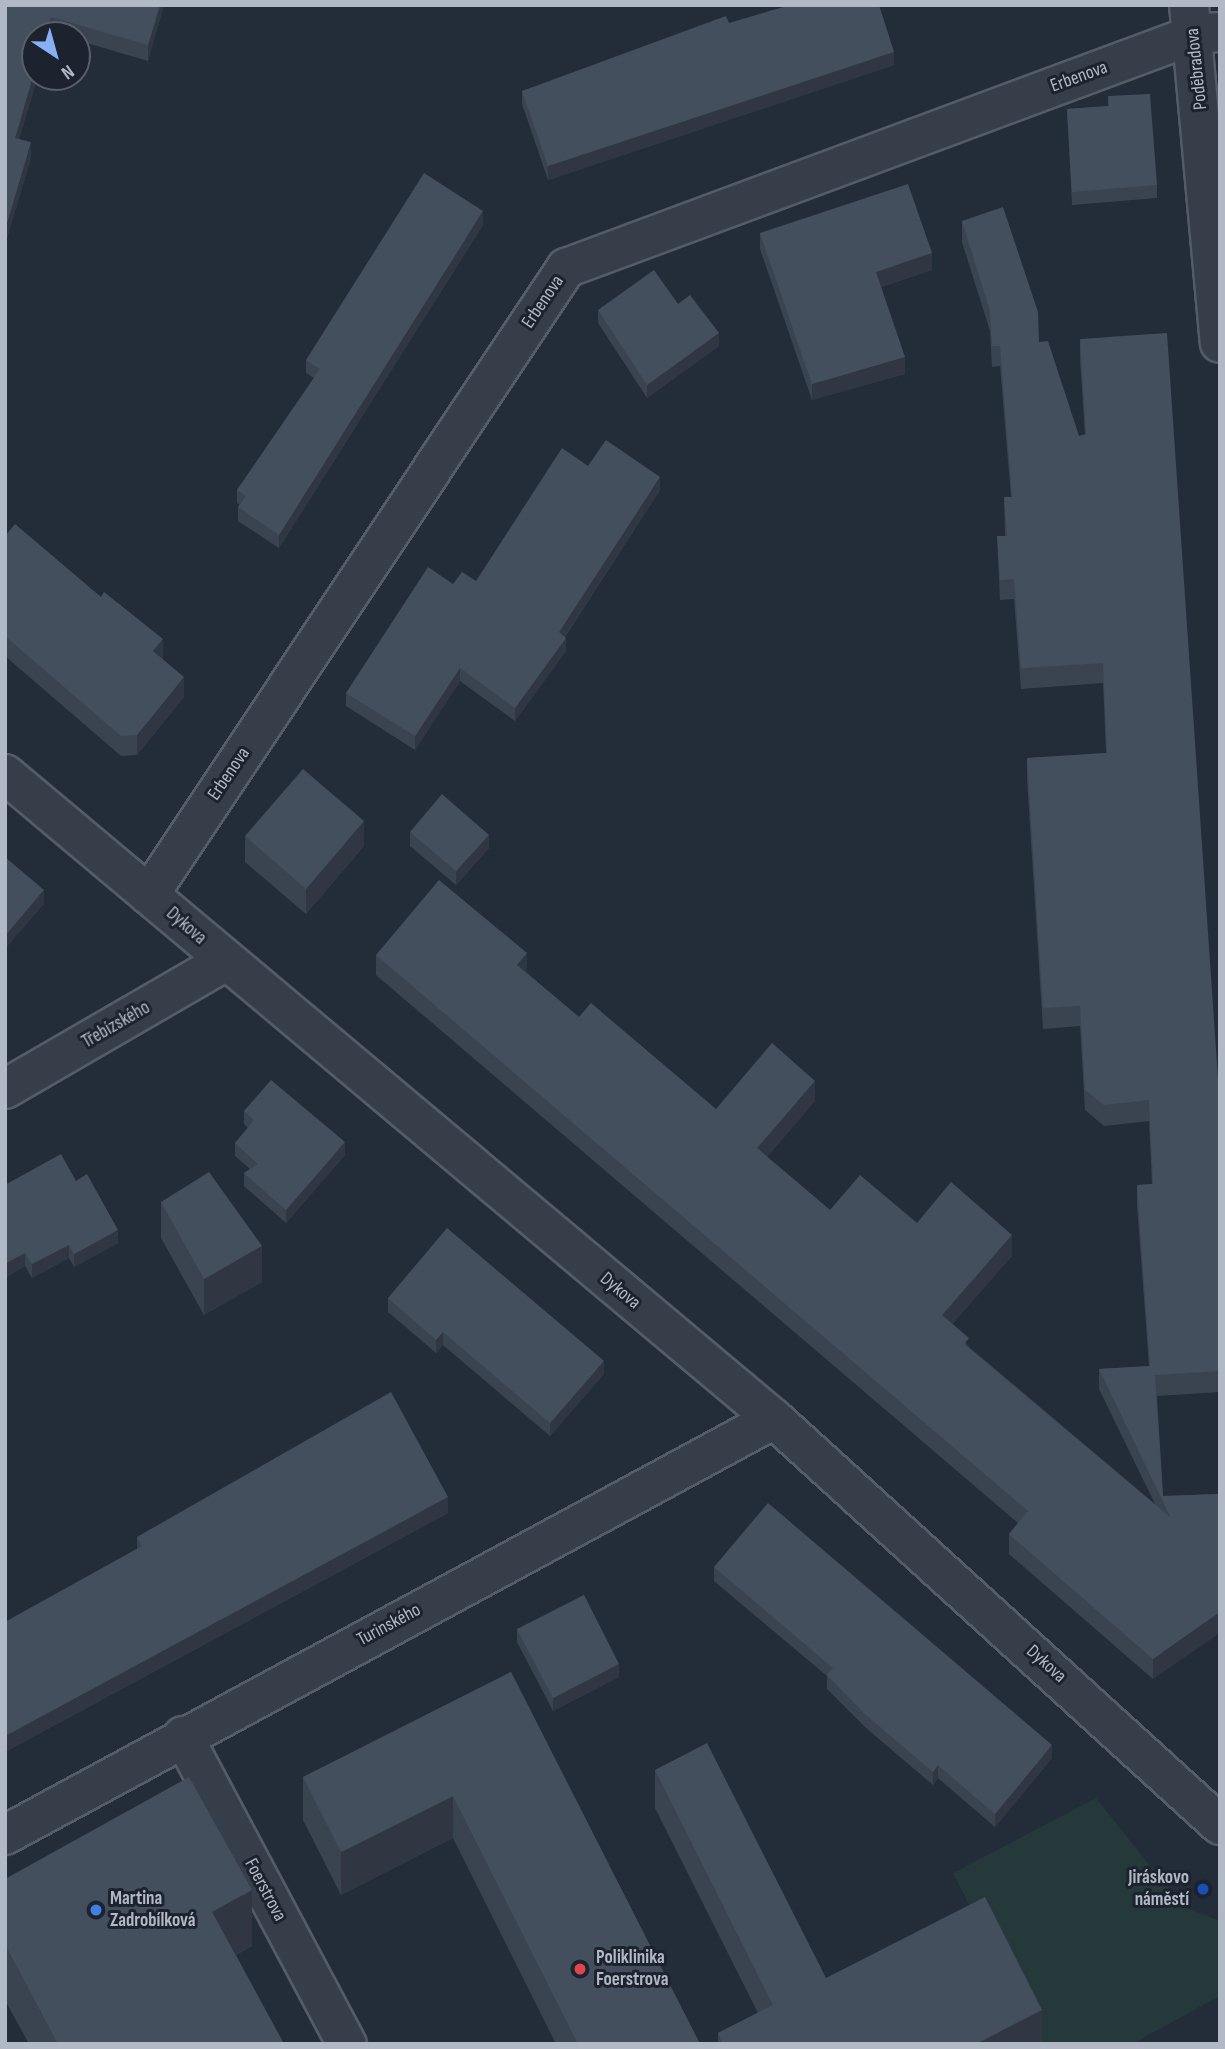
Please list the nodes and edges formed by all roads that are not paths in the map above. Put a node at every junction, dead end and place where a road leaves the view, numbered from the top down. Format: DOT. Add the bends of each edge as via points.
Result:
graph roads {
  1 [pos="1201,24"];
  2 [pos="1220,343"];
  3 [pos="5,774"];
  4 [pos="149,895"];
  5 [pos="226,961"];
  6 [pos="5,1089"];
  7 [pos="774,1419"];
  8 [pos="183,1735"];
  9 [pos="1220,1825"];
  10 [pos="5,1835"];
  11 [pos="346,2044"];
  1 -- 2 [label="street, Poděbradova"];
  1 -- 4 [label="street, Erbenova" via="566,268"];
  3 -- 4 [label="street, Dykova"];
  4 -- 5 [label="street, Dykova"];
  5 -- 6 [label="street, Třebízského"];
  5 -- 7 [label="street, Dykova"];
  7 -- 8 [label="street, Turinského"];
  7 -- 9 [label="street, Dykova"];
  8 -- 10 [label="street, Turinského"];
  8 -- 11 [label="street, Foerstrova"];
}
